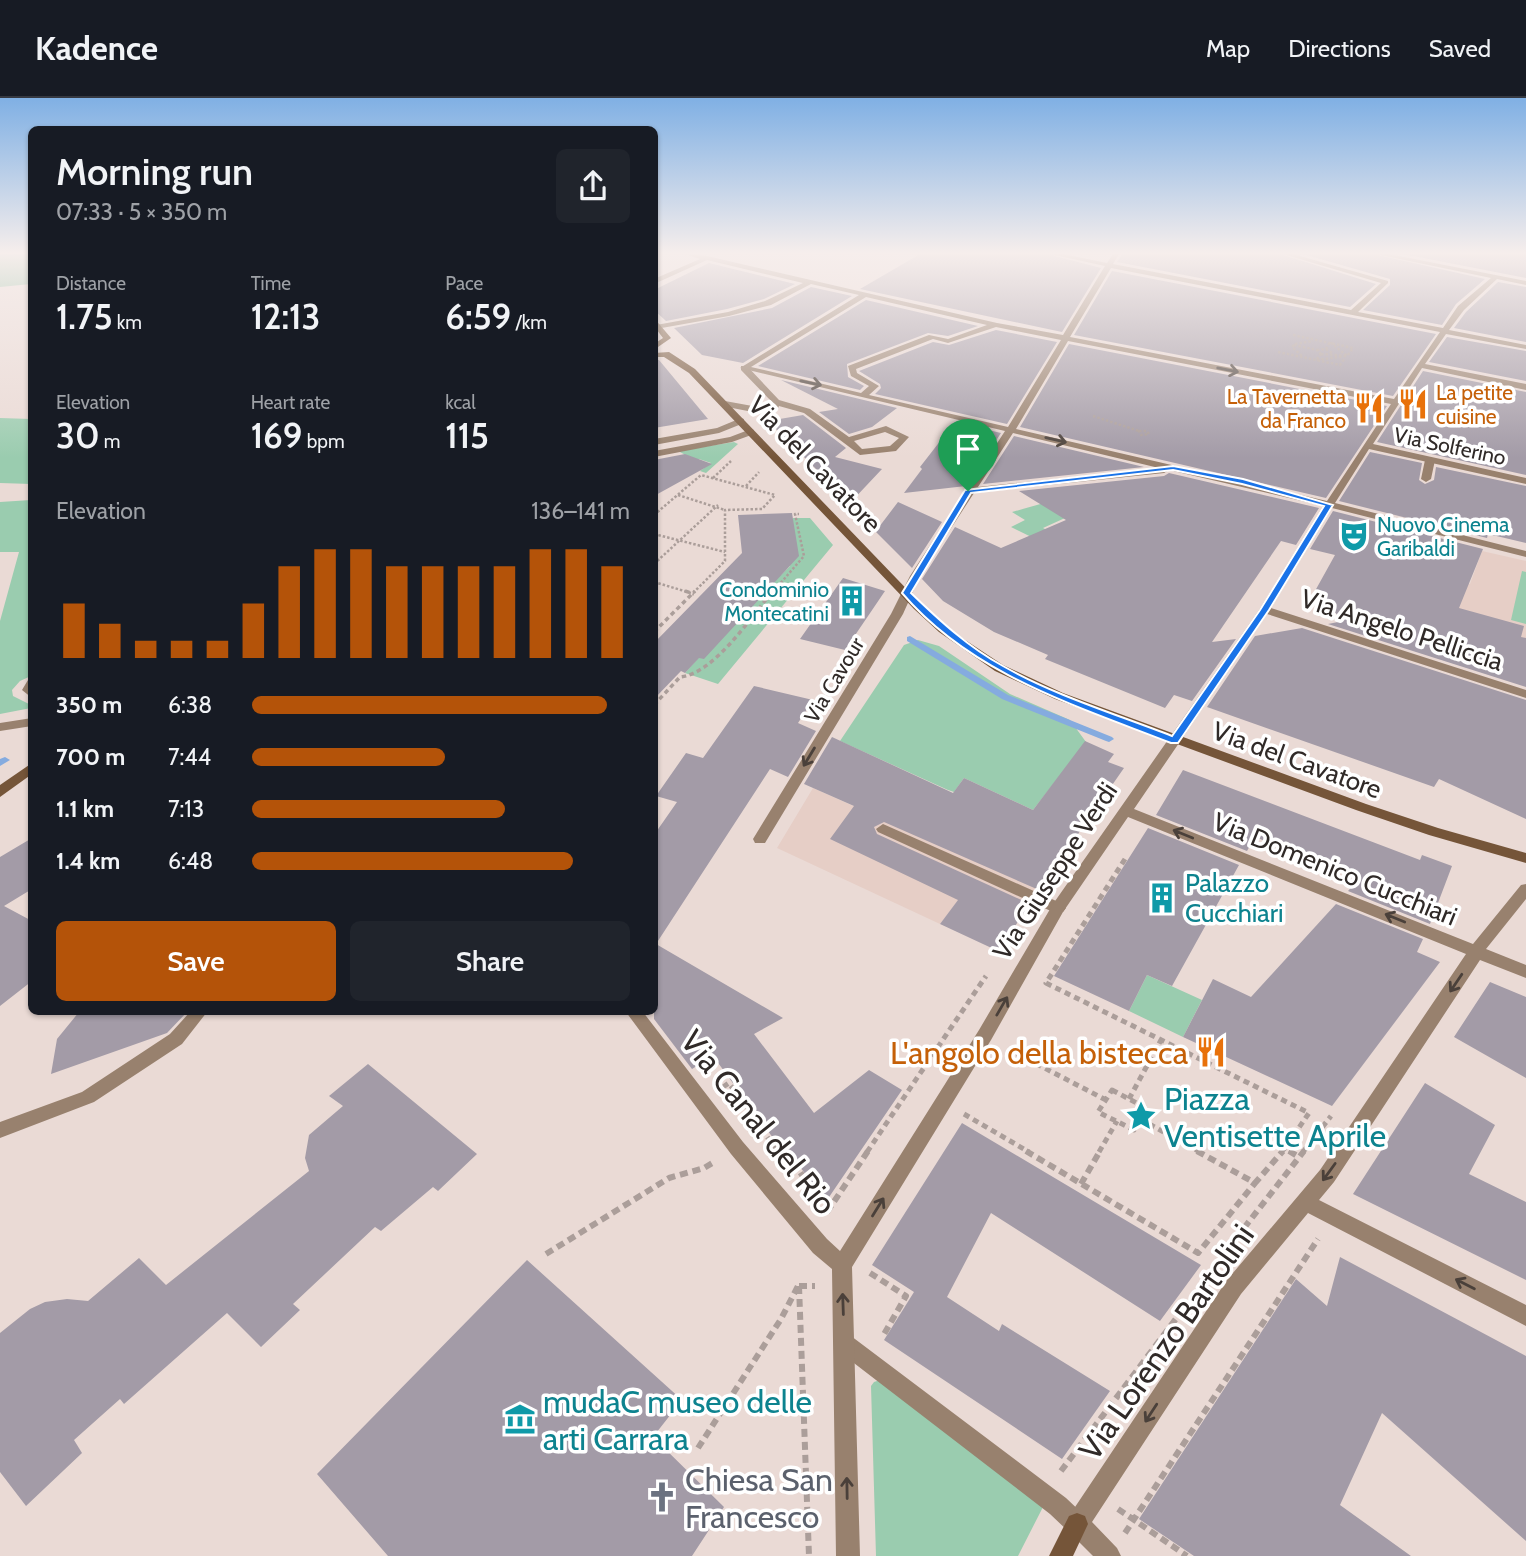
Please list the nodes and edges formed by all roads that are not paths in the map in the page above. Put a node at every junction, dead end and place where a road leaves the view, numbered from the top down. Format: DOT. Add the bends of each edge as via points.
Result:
graph roads {
  1 [pos="820,322"];
  2 [pos="984,322"];
  3 [pos="1075,322"];
  4 [pos="1398,322"];
  5 [pos="1451,322"];
  6 [pos="658,325"];
  7 [pos="997,325"];
  8 [pos="1444,331"];
  9 [pos="1065,338"];
  10 [pos="658,344"];
  11 [pos="658,345"];
  12 [pos="1526,347"];
  13 [pos="666,354"];
  14 [pos="658,355"];
  15 [pos="658,357"];
  16 [pos="681,364"];
  17 [pos="1420,365"];
  18 [pos="744,368"];
  19 [pos="1526,387"];
  20 [pos="864,394"];
  21 [pos="776,402"];
  22 [pos="1396,402"];
  23 [pos="725,404"];
  24 [pos="741,421"];
  25 [pos="1011,429"];
  26 [pos="751,432"];
  27 [pos="848,440"];
  28 [pos="658,441"];
  29 [pos="1367,446"];
  30 [pos="658,453"];
  31 [pos="1430,460"];
  32 [pos="1173,468"];
  33 [pos="1426,479"];
  34 [pos="1526,481"];
  35 [pos="968,491"];
  36 [pos="1329,505"];
  37 [pos="1526,554"];
  38 [pos="906,593"];
  39 [pos="1264,610"];
  40 [pos="1526,694"];
  41 [pos="28,723"];
  42 [pos="0,727"];
  43 [pos="1174,740"];
  44 [pos="28,770"];
  45 [pos="0,792"];
  46 [pos="1127,811"];
  47 [pos="883,829"];
  48 [pos="760,839"];
  49 [pos="1526,858"];
  50 [pos="1526,889"];
  51 [pos="1058,908"];
  52 [pos="1476,953"];
  53 [pos="1526,972"];
  54 [pos="196,1015"];
  55 [pos="636,1015"];
  56 [pos="0,1130"];
  57 [pos="1304,1202"];
  58 [pos="842,1265"];
  59 [pos="1526,1315"];
  60 [pos="844,1343"];
  61 [pos="1076,1524"];
  62 [pos="1114,1550"];
  63 [pos="848,1556"];
  64 [pos="1061,1556"];
  1 -- 18 [label="street"];
  2 -- 7 [label="street"];
  3 -- 9 [label="street, Via Cavour"];
  4 -- 8 [label="street"];
  5 -- 8 [label="street, Via Giuseppe Verdi"];
  6 -- 10 [label="main road" via="667,338"];
  7 -- 9 [label="street"];
  7 -- 20 [label="street" via="948,341 932,337 851,368 875,386"];
  8 -- 12 [label="street"];
  8 -- 17 [label="street, Via Giuseppe Verdi"];
  9 -- 22 [label="street, one-way"];
  9 -- 25 [label="street, Via Cavour"];
  11 -- 13 [label="main road, Via del Cavatore" via="668,347"];
  13 -- 14 [label="main road, Via del Cavatore"];
  13 -- 16 [label="main road, Via del Cavatore"];
  15 -- 16 [label="main road, Via del Cavatore"];
  16 -- 23 [label="main road, Via del Cavatore"];
  17 -- 19 [label="street"];
  17 -- 22 [label="street, Via Giuseppe Verdi"];
  18 -- 20 [label="street, one-way"];
  18 -- 21 [label="street"];
  20 -- 25 [label="street"];
  21 -- 23 [label="street" via="774,408 758,410"];
  21 -- 27 [label="street" via="807,411"];
  22 -- 29 [label="street, Via Giuseppe Verdi"];
  23 -- 24 [label="main road, Via del Cavatore"];
  24 -- 26 [label="main road, Via del Cavatore"];
  24 -- 28 [label="street" via="719,430"];
  25 -- 32 [label="street, one-way"];
  25 -- 35 [label="street, Via Cavour"];
  26 -- 30 [label="street"];
  26 -- 38 [label="main road, Via del Cavatore"];
  27 -- 27 [label="street" via="867,453 893,449 905,437 886,429"];
  29 -- 31 [label="street, Via Solferino"];
  29 -- 36 [label="street, Via Giuseppe Verdi"];
  31 -- 33 [label="street"];
  31 -- 34 [label="street, Via Solferino"];
  32 -- 35 [label="street"];
  32 -- 36 [label="street" via="1243,481"];
  35 -- 38 [label="street, Via Cavour"];
  36 -- 37 [label="street"];
  36 -- 39 [label="street, Via Giuseppe Verdi"];
  38 -- 43 [label="main road, Via del Cavatore" via="943,630 999,668"];
  38 -- 48 [label="street, Via Cavour, one-way"];
  39 -- 40 [label="street, Via Angelo Pelliccia"];
  39 -- 43 [label="street, Via Giuseppe Verdi"];
  41 -- 42 [label="street"];
  43 -- 46 [label="street, Via Giuseppe Verdi"];
  43 -- 49 [label="main road, Via del Cavatore" via="1434,832"];
  44 -- 45 [label="main road"];
  46 -- 51 [label="street, Via Giuseppe Verdi"];
  52 -- 46 [label="street, Via Domenico Cucchiari, one-way"];
  47 -- 51 [label="street"];
  50 -- 52 [label="street, Via Lorenzo Bartolini"];
  58 -- 51 [label="street, Via Giuseppe Verdi, one-way"];
  52 -- 53 [label="street, Via Domenico Cucchiari"];
  52 -- 57 [label="street, Via Lorenzo Bartolini, one-way" via="1327,1176"];
  54 -- 56 [label="street" via="176,1039 88,1097"];
  55 -- 58 [label="street, Via Canal del Rio" via="737,1148 820,1246"];
  59 -- 57 [label="street, one-way"];
  57 -- 61 [label="street, Via Lorenzo Bartolini, one-way" via="1234,1287"];
  60 -- 58 [label="street, one-way"];
  60 -- 61 [label="street"];
  63 -- 60 [label="street, one-way"];
  61 -- 62 [label="street"];
  61 -- 64 [label="main road"];
}
